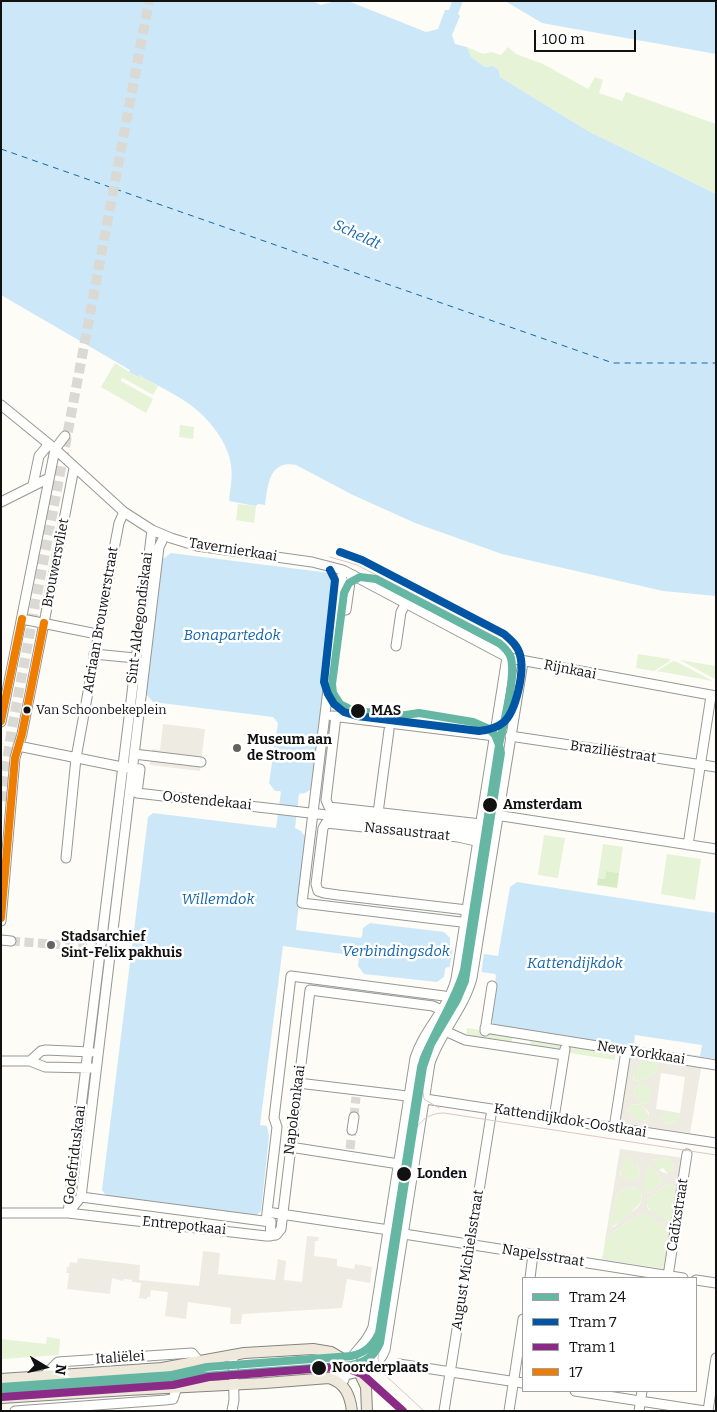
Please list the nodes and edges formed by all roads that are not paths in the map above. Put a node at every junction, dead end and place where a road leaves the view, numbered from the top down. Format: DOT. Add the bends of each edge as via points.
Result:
graph roads {
  1 [pos="1,405"];
  2 [pos="65,436"];
  3 [pos="52,447"];
  4 [pos="74,468"];
  5 [pos="49,478"];
  6 [pos="33,485"];
  7 [pos="1,502"];
  8 [pos="124,512"];
  9 [pos="152,530"];
  10 [pos="162,540"];
  11 [pos="342,575"];
  12 [pos="354,575"];
  13 [pos="406,603"];
  14 [pos="346,610"];
  15 [pos="22,619"];
  16 [pos="44,623"];
  17 [pos="98,634"];
  18 [pos="396,646"];
  19 [pos="94,654"];
  20 [pos="507,657"];
  21 [pos="135,658"];
  22 [pos="523,662"];
  23 [pos="713,696"];
  24 [pos="324,715"];
  25 [pos="336,716"];
  26 [pos="1,722"];
  27 [pos="389,730"];
  28 [pos="495,736"];
  29 [pos="510,736"];
  30 [pos="18,746"];
  31 [pos="134,754"];
  32 [pos="76,758"];
  33 [pos="201,762"];
  34 [pos="700,764"];
  35 [pos="122,767"];
  36 [pos="716,767"];
  37 [pos="132,768"];
  38 [pos="297,811"];
  39 [pos="312,813"];
  40 [pos="378,813"];
  41 [pos="483,813"];
  42 [pos="498,815"];
  43 [pos="481,824"];
  44 [pos="474,832"];
  45 [pos="478,842"];
  46 [pos="493,844"];
  47 [pos="688,845"];
  48 [pos="716,849"];
  49 [pos="66,858"];
  50 [pos="3,882"];
  51 [pos="467,910"];
  52 [pos="1,921"];
  53 [pos="461,922"];
  54 [pos="492,986"];
  55 [pos="444,996"];
  56 [pos="441,1010"];
  57 [pos="446,1032"];
  58 [pos="484,1036"];
  59 [pos="566,1041"];
  60 [pos="626,1051"];
  61 [pos="87,1052"];
  62 [pos="98,1052"];
  63 [pos="564,1055"];
  64 [pos="1,1061"];
  65 [pos="30,1061"];
  66 [pos="716,1065"];
  67 [pos="85,1068"];
  68 [pos="96,1069"];
  69 [pos="298,1083"];
  70 [pos="408,1096"];
  71 [pos="424,1099"];
  72 [pos="492,1109"];
  73 [pos="354,1117"];
  74 [pos="554,1118"];
  75 [pos="614,1128"];
  76 [pos="352,1130"];
  77 [pos="716,1144"];
  78 [pos="290,1147"];
  79 [pos="687,1154"];
  80 [pos="398,1164"];
  81 [pos="81,1197"];
  82 [pos="1,1213"];
  83 [pos="68,1213"];
  84 [pos="283,1214"];
  85 [pos="266,1216"];
  86 [pos="386,1230"];
  87 [pos="404,1234"];
  88 [pos="270,1236"];
  89 [pos="470,1244"];
  90 [pos="533,1254"];
  91 [pos="663,1276"];
  92 [pos="530,1277"];
  93 [pos="697,1280"];
  94 [pos="716,1283"];
  95 [pos="522,1325"];
  96 [pos="356,1350"];
  97 [pos="331,1352"];
  98 [pos="233,1355"];
  99 [pos="716,1358"];
  100 [pos="348,1362"];
  101 [pos="400,1364"];
  102 [pos="450,1371"];
  103 [pos="363,1373"];
  104 [pos="345,1374"];
  105 [pos="329,1378"];
  106 [pos="1,1379"];
  107 [pos="514,1381"];
  108 [pos="522,1383"];
  109 [pos="234,1385"];
  110 [pos="177,1387"];
  111 [pos="344,1387"];
  112 [pos="582,1392"];
  113 [pos="642,1392"];
  114 [pos="1,1398"];
  115 [pos="641,1401"];
  116 [pos="99,1408"];
  117 [pos="33,1410"];
  118 [pos="15,1411"];
  119 [pos="232,1411"];
  120 [pos="352,1411"];
  121 [pos="366,1411"];
  122 [pos="444,1411"];
  123 [pos="509,1411"];
  124 [pos="639,1411"];
  125 [pos="706,1411"];
  1 -- 3 [label="street, Tavernierkaai"];
  2 -- 3 [label="street"];
  3 -- 4 [label="street, Tavernierkaai"];
  3 -- 5 [label="street, Brouwersvliet"];
  3 -- 6 [label="street" via="39,456"];
  4 -- 8 [label="street, Tavernierkaai"];
  4 -- 16 [label="street, Brouwersvliet"];
  5 -- 6 [label="street"];
  5 -- 15 [label="street, Brouwersvliet"];
  6 -- 7 [label="street"];
  8 -- 9 [label="street, Tavernierkaai"];
  8 -- 17 [label="street, Adriaan Brouwerstraat" via="114,544"];
  9 -- 12 [label="street, Tavernierkaai" via="197,546 312,562"];
  9 -- 21 [label="street, Sint-Aldegondiskaai"];
  10 -- 31 [label="street, Sint-Aldegondiskaai"];
  11 -- 24 [label="street"];
  12 -- 13 [label="street, Rijnkaai"];
  12 -- 14 [label="street"];
  13 -- 18 [label="street" via="401,612"];
  13 -- 20 [label="street, Rijnkaai"];
  15 -- 16 [label="street"];
  15 -- 26 [label="street, Brouwersvliet"];
  16 -- 17 [label="street"];
  16 -- 30 [label="street, Brouwersvliet"];
  17 -- 19 [label="street, Adriaan Brouwerstraat"];
  19 -- 21 [label="street"];
  19 -- 32 [label="street, Adriaan Brouwerstraat"];
  20 -- 22 [label="street, Rijnkaai"];
  20 -- 28 [label="street"];
  21 -- 35 [label="street, Sint-Aldegondiskaai"];
  22 -- 23 [label="street, Rijnkaai"];
  22 -- 29 [label="street"];
  23 -- 34 [label="street"];
  24 -- 25 [label="street"];
  24 -- 39 [label="street"];
  25 -- 28 [label="street"];
  25 -- 40 [label="street, Nassaustraat" via="326,800 329,807"];
  27 -- 40 [label="street, Nassaustraat"];
  28 -- 41 [label="street"];
  29 -- 34 [label="street, Braziliëstraat"];
  29 -- 42 [label="street"];
  30 -- 32 [label="street"];
  30 -- 50 [label="street, Brouwersvliet"];
  31 -- 33 [label="street"];
  31 -- 37 [label="street, Sint-Aldegondiskaai"];
  32 -- 35 [label="street"];
  32 -- 49 [label="street, Adriaan Brouwerstraat"];
  34 -- 36 [label="street, Braziliëstraat"];
  34 -- 47 [label="street"];
  35 -- 37 [label="street"];
  35 -- 61 [label="street, Godefriduskaai" via="95,948"];
  37 -- 38 [label="street, Oostendekaai" via="140,769 137,793"];
  37 -- 62 [label="street, Godefriduskaai"];
  38 -- 39 [label="street, Nassaustraat"];
  39 -- 44 [label="street, Nassaustraat"];
  39 -- 53 [label="street" via="302,903"];
  40 -- 43 [label="street, Nassaustraat"];
  41 -- 42 [label="street"];
  41 -- 43 [label="street"];
  42 -- 46 [label="street"];
  42 -- 47 [label="street"];
  43 -- 45 [label="street"];
  45 -- 46 [label="street, Nassaustraat"];
  45 -- 51 [label="street"];
  45 -- 51 [label="street, Nassaustraat" via="326,823 322,828 318,891"];
  46 -- 57 [label="street" via="473,972 466,996"];
  47 -- 48 [label="street"];
  50 -- 52 [label="street, Brouwersvliet"];
  51 -- 56 [label="street" via="458,970 451,993"];
  54 -- 58 [label="street"];
  55 -- 85 [label="street, Napoleonkaai" via="291,976"];
  56 -- 69 [label="street, Napoleonkaai" via="433,1006 310,990"];
  56 -- 70 [label="street" via="416,1052"];
  57 -- 58 [label="street, New Yorkkaai" via="465,1040"];
  57 -- 71 [label="street" via="434,1050"];
  58 -- 59 [label="street, New Yorkkaai"];
  58 -- 63 [label="street, New Yorkkaai"];
  59 -- 60 [label="street, New Yorkkaai"];
  59 -- 63 [label="street"];
  60 -- 66 [label="street, New Yorkkaai"];
  60 -- 75 [label="street"];
  61 -- 62 [label="street"];
  61 -- 65 [label="street" via="46,1050"];
  61 -- 67 [label="street, Godefriduskaai"];
  62 -- 68 [label="street, Godefriduskaai"];
  63 -- 74 [label="street"];
  64 -- 65 [label="street"];
  65 -- 67 [label="street" via="45,1067"];
  67 -- 68 [label="street"];
  67 -- 83 [label="street, Godefriduskaai"];
  68 -- 81 [label="street, Godefriduskaai"];
  69 -- 70 [label="street, Kattendijkdok-Oostkaai" via="357,1094"];
  69 -- 78 [label="street, Napoleonkaai"];
  70 -- 71 [label="street, Kattendijkdok-Oostkaai"];
  70 -- 80 [label="street"];
  71 -- 72 [label="street, Kattendijkdok-Oostkaai"];
  71 -- 87 [label="street"];
  72 -- 74 [label="street, Kattendijkdok-Oostkaai"];
  72 -- 89 [label="street, August Michielsstraat"];
  73 -- 76 [label="street"];
  74 -- 75 [label="street, Kattendijkdok-Oostkaai"];
  75 -- 77 [label="street, Kattendijkdok-Oostkaai"];
  78 -- 80 [label="street" via="349,1152"];
  78 -- 84 [label="street, Napoleonkaai"];
  79 -- 91 [label="street, Cadixstraat"];
  80 -- 86 [label="street"];
  81 -- 83 [label="street, Godefriduskaai"];
  81 -- 85 [label="street, Entrepotkaai"];
  82 -- 83 [label="street, Entrepotkaai"];
  83 -- 88 [label="street, Entrepotkaai"];
  84 -- 85 [label="street"];
  84 -- 86 [label="street"];
  84 -- 88 [label="street" via="280,1232"];
  85 -- 88 [label="street" via="272,1222"];
  86 -- 96 [label="street" via="373,1327 366,1341"];
  87 -- 89 [label="street, Napelsstraat"];
  87 -- 103 [label="street" via="385,1350 379,1361"];
  89 -- 90 [label="street, Napelsstraat"];
  89 -- 102 [label="street, August Michielsstraat"];
  90 -- 91 [label="street, Napelsstraat"];
  90 -- 92 [label="street"];
  93 -- 94 [label="street"];
  95 -- 107 [label="street"];
  96 -- 97 [label="street"];
  96 -- 100 [label="street"];
  97 -- 98 [label="main road" via="299,1349"];
  97 -- 100 [label="main road"];
  98 -- 106 [label="main road, Italiëlei" via="162,1368"];
  98 -- 109 [label="street"];
  99 -- 125 [label="street"];
  100 -- 103 [label="main road"];
  100 -- 104 [label="street"];
  101 -- 102 [label="street"];
  102 -- 107 [label="street"];
  102 -- 122 [label="street, August Michielsstraat"];
  103 -- 104 [label="street"];
  103 -- 121 [label="main road"];
  104 -- 105 [label="street"];
  104 -- 111 [label="street"];
  105 -- 109 [label="main road"];
  105 -- 111 [label="main road"];
  107 -- 108 [label="street"];
  107 -- 123 [label="street"];
  109 -- 110 [label="main road"];
  109 -- 119 [label="street"];
  110 -- 114 [label="main road"];
  110 -- 116 [label="street" via="173,1399"];
  111 -- 120 [label="main road"];
  112 -- 115 [label="street"];
  113 -- 115 [label="street"];
  115 -- 124 [label="street"];
  115 -- 125 [label="street"];
  116 -- 117 [label="street"];
  117 -- 118 [label="street"];
}
